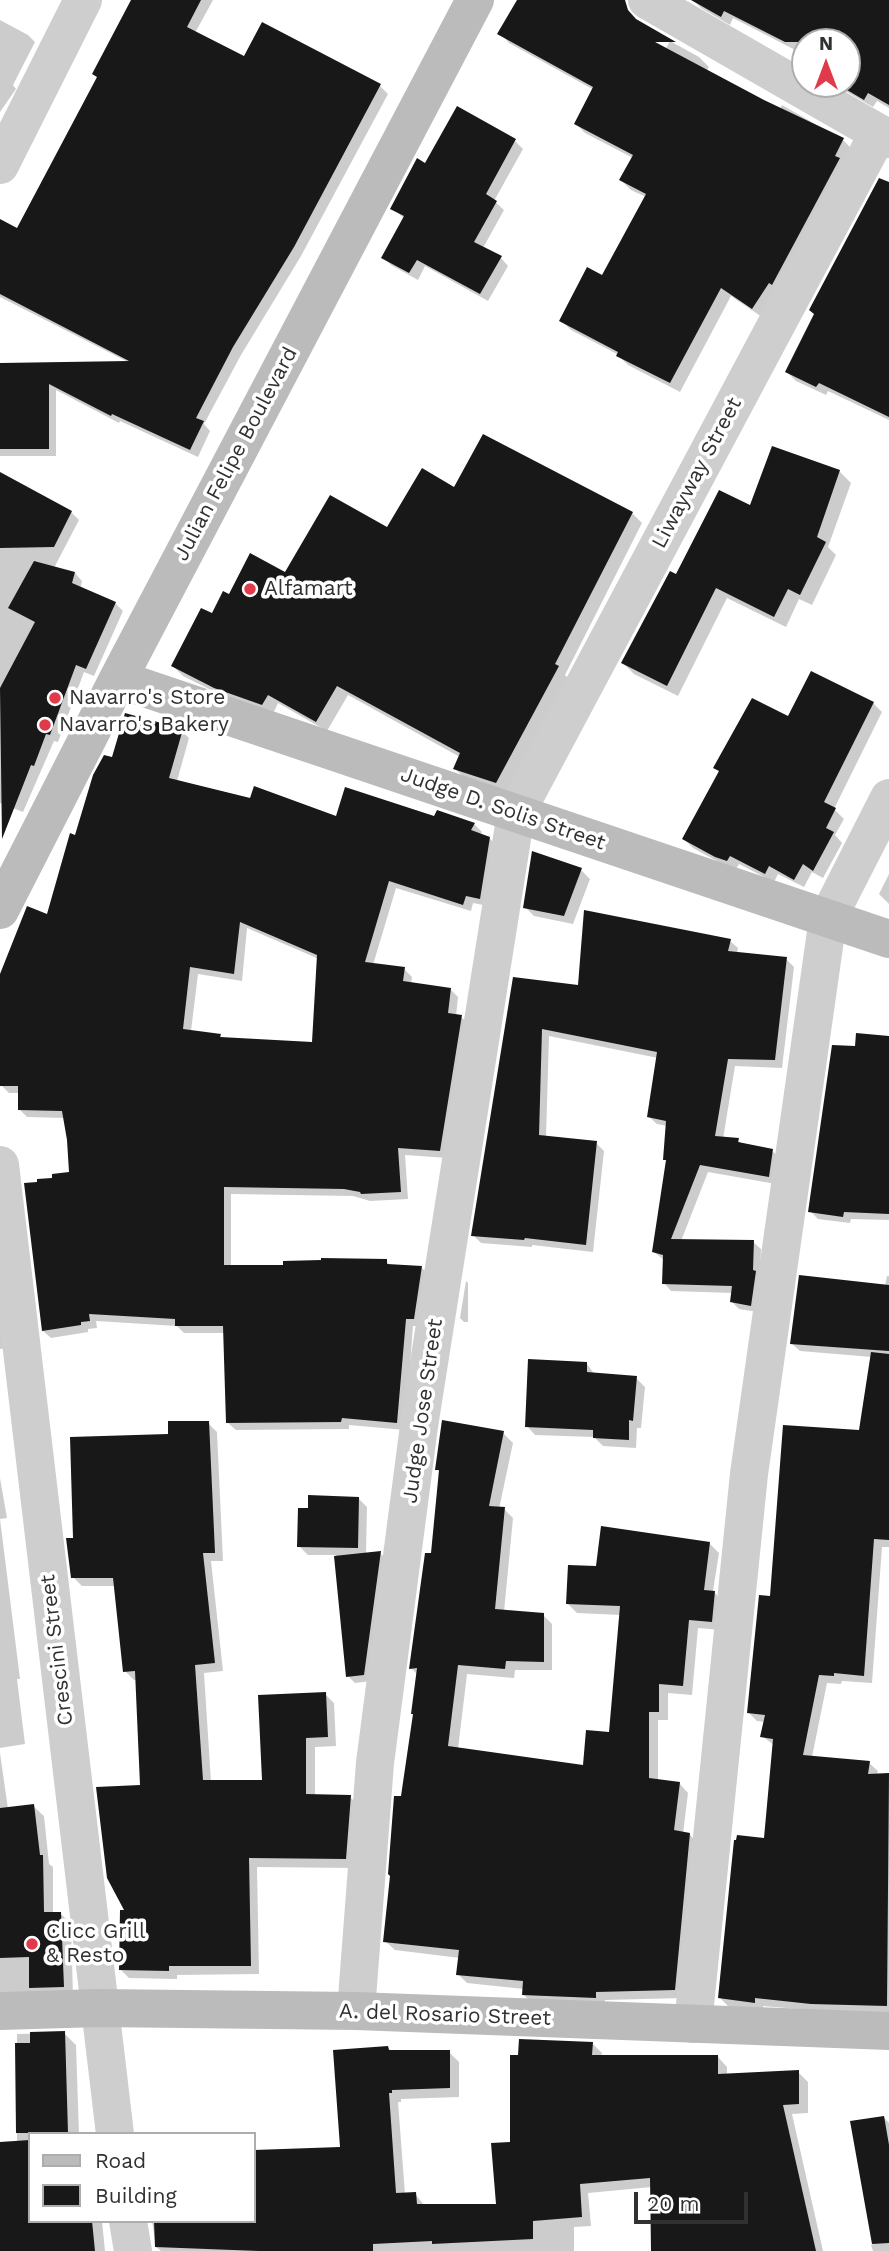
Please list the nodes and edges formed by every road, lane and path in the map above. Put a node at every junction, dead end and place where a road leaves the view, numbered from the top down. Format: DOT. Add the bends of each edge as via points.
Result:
graph roads {
  1 [pos="83,0"];
  2 [pos="475,0"];
  3 [pos="647,0"];
  4 [pos="883,136"];
  5 [pos="0,165"];
  6 [pos="118,679"];
  7 [pos="889,798"];
  8 [pos="516,813"];
  9 [pos="0,910"];
  10 [pos="828,918"];
  11 [pos="889,939"];
  12 [pos="0,1165"];
  13 [pos="99,2008"];
  14 [pos="0,2011"];
  15 [pos="356,2011"];
  16 [pos="693,2024"];
  17 [pos="889,2031"];
  18 [pos="115,2132"];
  19 [pos="128,2223"];
  20 [pos="133,2251"];
  1 -- 5 [label="street"];
  2 -- 6 [label="street, Julian Felipe Boulevard"];
  3 -- 4 [label="street"];
  4 -- 8 [label="street, Liwayway Street"];
  6 -- 8 [label="street, Judge D. Solis Street"];
  6 -- 9 [label="street, Julian Felipe Boulevard"];
  7 -- 10 [label="street"];
  8 -- 10 [label="street, Judge D. Solis Street"];
  8 -- 15 [label="street, Judge Jose Street" via="419,1426 375,1763"];
  10 -- 11 [label="street, Judge D. Solis Street"];
  10 -- 16 [label="street" via="749,1474"];
  12 -- 13 [label="street, Crescini Street"];
  13 -- 14 [label="street, A. del Rosario Street"];
  13 -- 15 [label="street, A. del Rosario Street"];
  13 -- 18 [label="street, Crescini Street"];
  15 -- 16 [label="street, A. del Rosario Street"];
  16 -- 17 [label="street, A. del Rosario Street"];
  19 -- 20 [label="street"];
}
